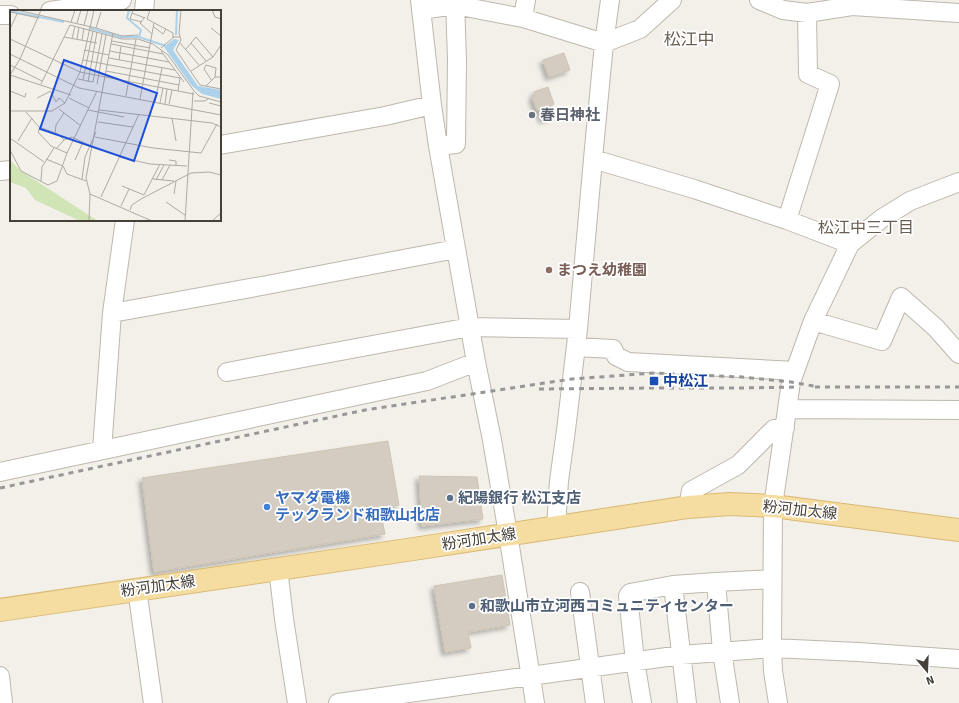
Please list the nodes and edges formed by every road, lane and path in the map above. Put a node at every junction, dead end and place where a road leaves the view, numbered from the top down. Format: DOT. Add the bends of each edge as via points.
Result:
graph roads {
  1 [pos="122,0"];
  2 [pos="145,0"];
  3 [pos="526,0"];
  4 [pos="610,0"];
  5 [pos="672,0"];
  6 [pos="759,0"];
  7 [pos="455,2"];
  8 [pos="421,5"];
  9 [pos="57,10"];
  10 [pos="144,10"];
  11 [pos="807,13"];
  12 [pos="959,13"];
  13 [pos="523,18"];
  14 [pos="604,43"];
  15 [pos="432,105"];
  16 [pos="221,145"];
  17 [pos="438,146"];
  18 [pos="593,159"];
  19 [pos="959,182"];
  20 [pos="786,220"];
  21 [pos="125,221"];
  22 [pos="850,244"];
  23 [pos="456,249"];
  24 [pos="112,313"];
  25 [pos="813,321"];
  26 [pos="470,327"];
  27 [pos="578,330"];
  28 [pos="576,347"];
  29 [pos="959,354"];
  30 [pos="476,362"];
  31 [pos="795,371"];
  32 [pos="227,372"];
  33 [pos="787,410"];
  34 [pos="959,410"];
  35 [pos="784,428"];
  36 [pos="102,450"];
  37 [pos="0,472"];
  38 [pos="773,506"];
  39 [pos="688,507"];
  40 [pos="556,527"];
  41 [pos="959,530"];
  42 [pos="508,534"];
  43 [pos="278,568"];
  44 [pos="772,579"];
  45 [pos="716,582"];
  46 [pos="673,585"];
  47 [pos="137,589"];
  48 [pos="580,592"];
  49 [pos="0,610"];
  50 [pos="772,648"];
  51 [pos="722,651"];
  52 [pos="680,655"];
  53 [pos="959,659"];
  54 [pos="635,660"];
  55 [pos="590,667"];
  56 [pos="531,675"];
  57 [pos="0,676"];
  58 [pos="3,703"];
  59 [pos="153,703"];
  60 [pos="297,703"];
  61 [pos="338,703"];
  62 [pos="535,703"];
  63 [pos="595,703"];
  64 [pos="642,703"];
  65 [pos="687,703"];
  66 [pos="730,703"];
  67 [pos="778,703"];
  1 -- 9 [label="street"];
  2 -- 10 [label="street"];
  3 -- 13 [label="street"];
  4 -- 14 [label="street"];
  5 -- 14 [label="street" via="640,29"];
  6 -- 11 [label="street" via="782,10"];
  7 -- 8 [label="street"];
  7 -- 13 [label="street"];
  7 -- 17 [label="street" via="456,144"];
  8 -- 15 [label="street"];
  11 -- 12 [label="street" via="852,6"];
  11 -- 20 [label="street" via="808,74 830,84"];
  13 -- 14 [label="street"];
  14 -- 18 [label="street"];
  15 -- 16 [label="street" via="385,116"];
  15 -- 17 [label="street"];
  17 -- 23 [label="street"];
  18 -- 20 [label="street"];
  18 -- 27 [label="street"];
  19 -- 22 [label="street" via="910,201 881,219"];
  20 -- 22 [label="street"];
  21 -- 24 [label="street"];
  22 -- 25 [label="street"];
  23 -- 24 [label="street"];
  23 -- 26 [label="street"];
  24 -- 36 [label="street"];
  25 -- 29 [label="street" via="882,341 901,297 936,328"];
  25 -- 31 [label="street"];
  26 -- 27 [label="street"];
  26 -- 30 [label="street"];
  26 -- 32 [label="street"];
  27 -- 28 [label="street"];
  28 -- 31 [label="street" via="613,349 616,356 628,362"];
  28 -- 40 [label="street" via="559,481"];
  30 -- 36 [label="street" via="427,381"];
  30 -- 42 [label="street"];
  31 -- 33 [label="street" via="789,388"];
  33 -- 34 [label="street"];
  33 -- 35 [label="street"];
  35 -- 38 [label="street"];
  35 -- 39 [label="street" via="774,429 738,465 691,492"];
  36 -- 37 [label="street"];
  38 -- 39 [label="main road, 粉河加太線" via="730,504"];
  38 -- 41 [label="main road, 粉河加太線"];
  38 -- 44 [label="street"];
  39 -- 40 [label="main road, 粉河加太線"];
  40 -- 42 [label="main road, 粉河加太線"];
  42 -- 43 [label="main road, 粉河加太線"];
  42 -- 56 [label="street"];
  43 -- 47 [label="main road, 粉河加太線"];
  43 -- 60 [label="street"];
  44 -- 45 [label="street"];
  44 -- 50 [label="street"];
  45 -- 46 [label="street"];
  45 -- 51 [label="street"];
  46 -- 52 [label="street"];
  46 -- 54 [label="street" via="630,593 628,596"];
  47 -- 49 [label="main road, 粉河加太線"];
  47 -- 59 [label="street"];
  48 -- 55 [label="street"];
  50 -- 51 [label="street"];
  50 -- 53 [label="street"];
  50 -- 67 [label="street"];
  51 -- 52 [label="street"];
  51 -- 66 [label="street"];
  52 -- 54 [label="street"];
  52 -- 65 [label="street"];
  54 -- 55 [label="street"];
  54 -- 64 [label="street"];
  55 -- 56 [label="street"];
  55 -- 63 [label="street"];
  56 -- 61 [label="street"];
  56 -- 62 [label="street"];
  57 -- 58 [label="street"];
}
